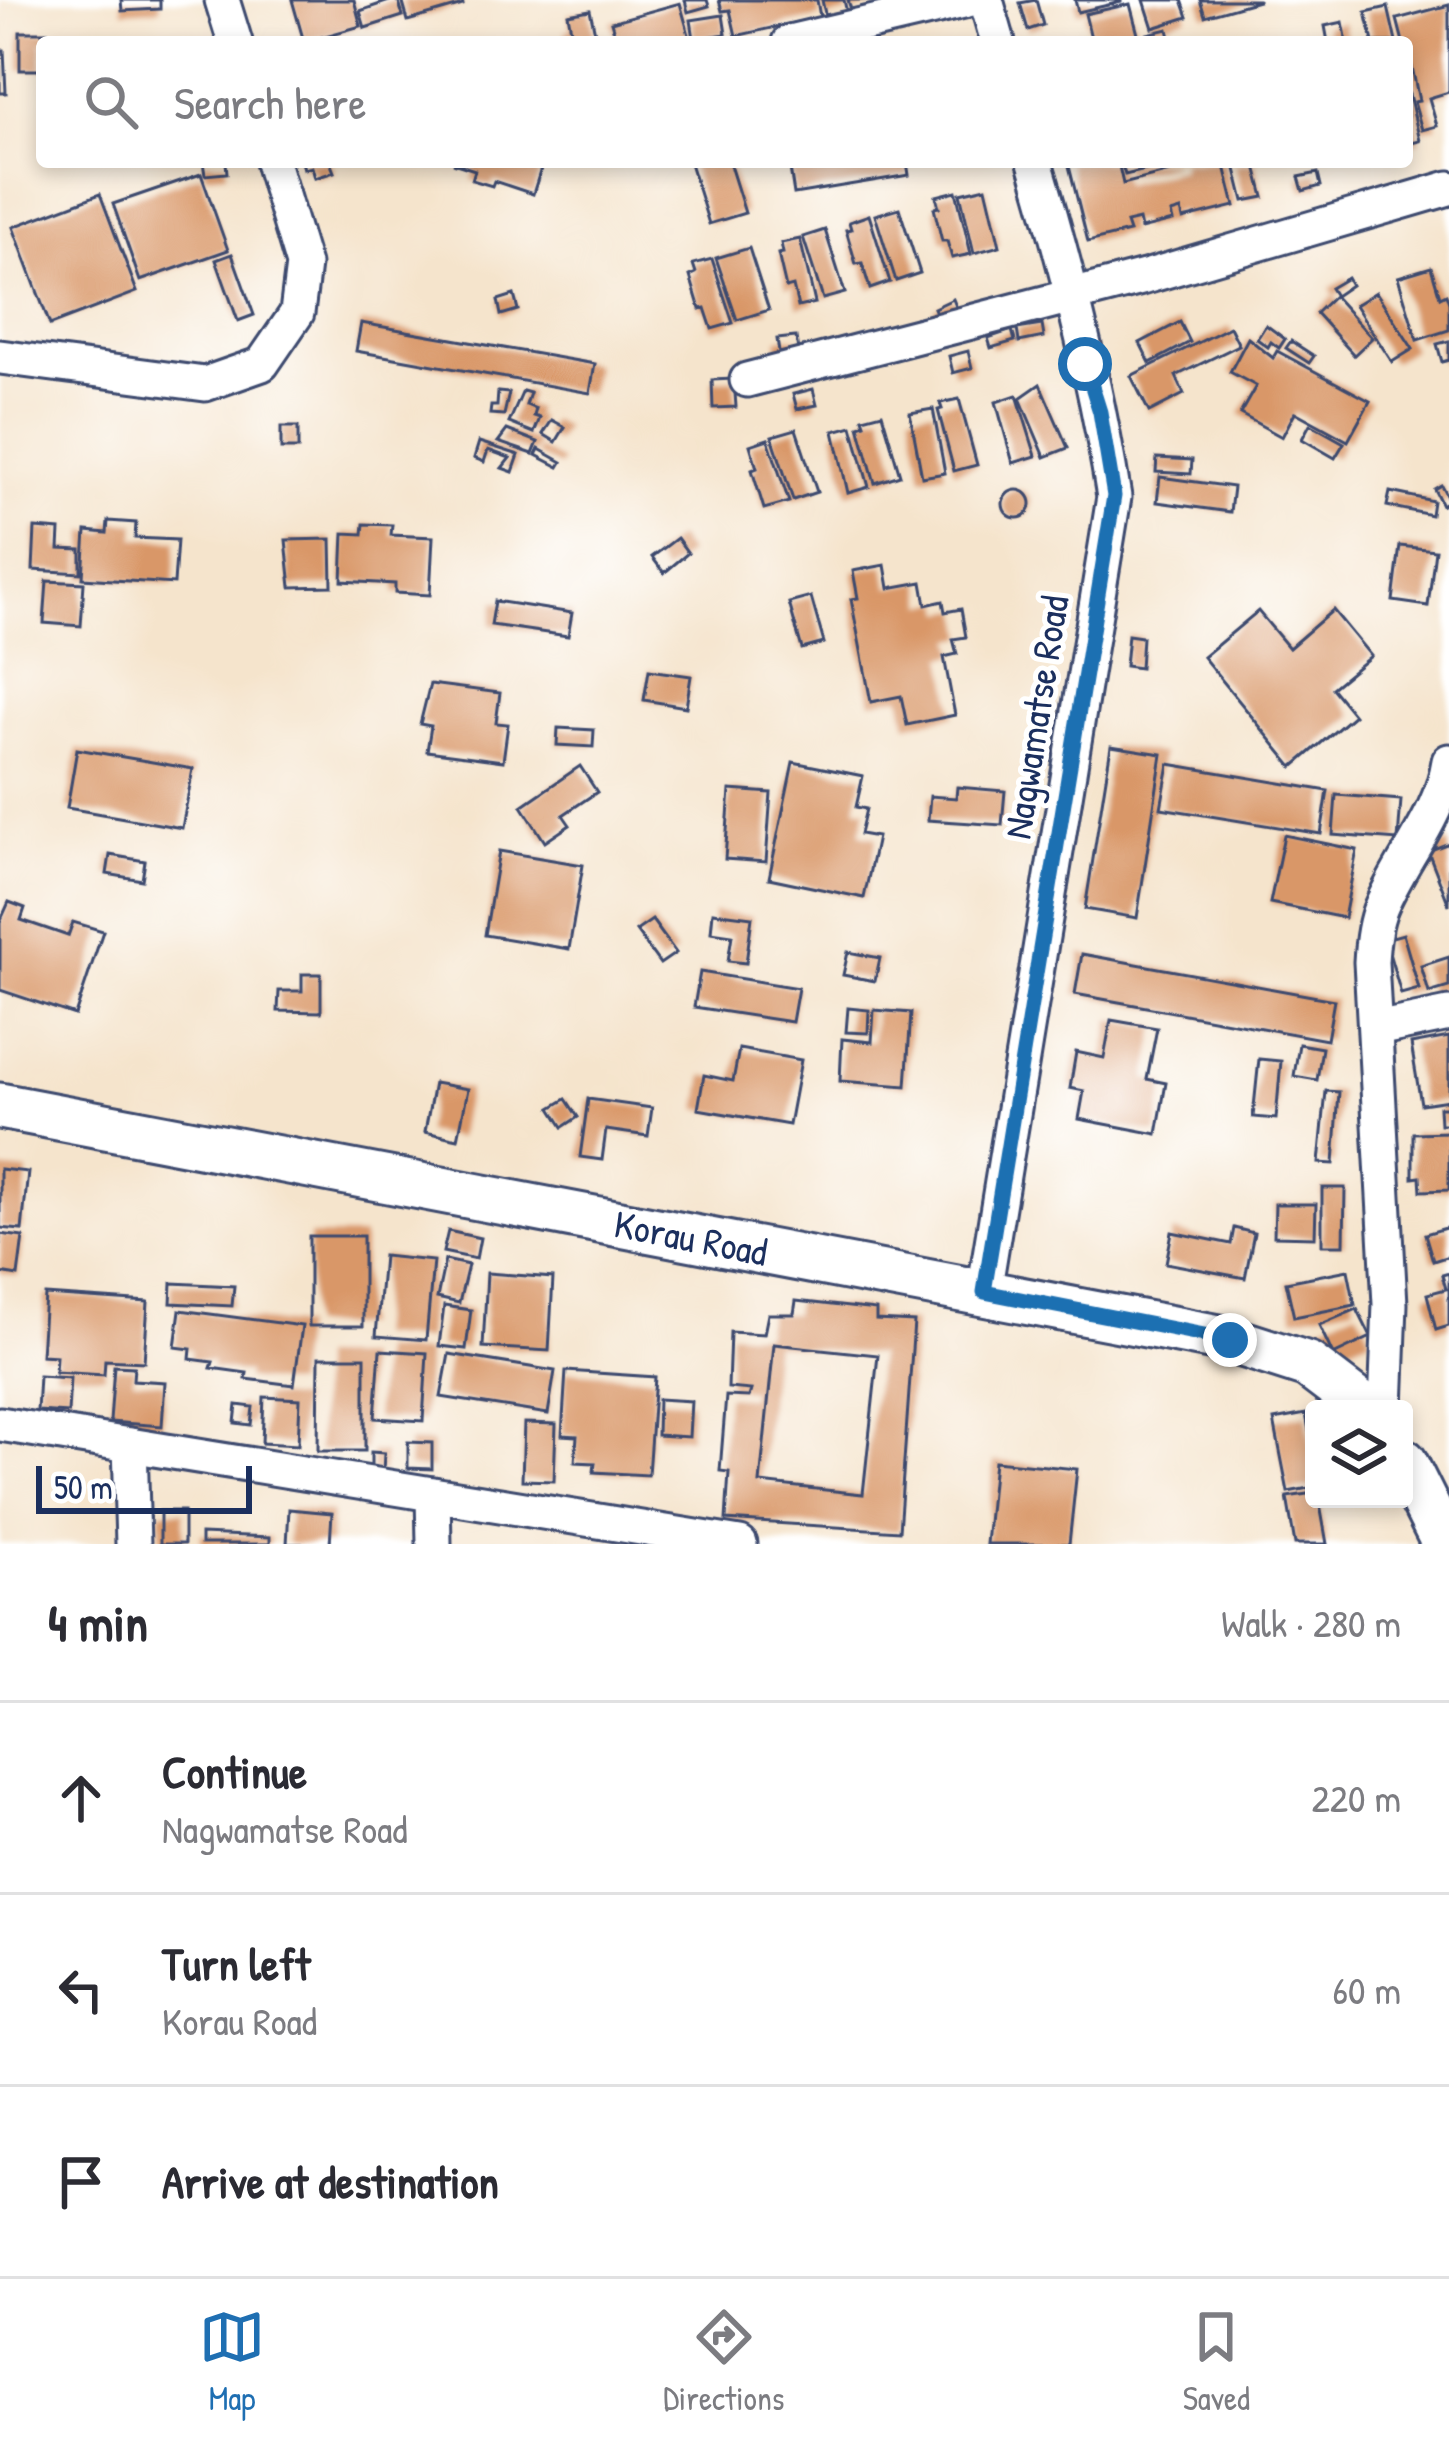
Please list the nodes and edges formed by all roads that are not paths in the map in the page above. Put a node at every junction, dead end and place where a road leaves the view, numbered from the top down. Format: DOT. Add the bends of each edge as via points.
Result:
graph roads {
  1 [pos="222,0"];
  2 [pos="968,0"];
  3 [pos="986,0"];
  4 [pos="233,36"];
  5 [pos="815,36"];
  6 [pos="996,36"];
  7 [pos="274,168"];
  8 [pos="1037,168"];
  9 [pos="1449,188"];
  10 [pos="1075,295"];
  11 [pos="0,357"];
  12 [pos="747,380"];
  13 [pos="1449,760"];
  14 [pos="1449,1014"];
  15 [pos="1376,1030"];
  16 [pos="0,1106"];
  17 [pos="984,1292"];
  18 [pos="1354,1400"];
  19 [pos="1386,1400"];
  20 [pos="0,1424"];
  21 [pos="130,1445"];
  22 [pos="1413,1480"];
  23 [pos="433,1494"];
  24 [pos="133,1544"];
  25 [pos="434,1544"];
  26 [pos="740,1544"];
  27 [pos="1445,1544"];
  1 -- 4 [label="street"];
  2 -- 5 [label="street"];
  3 -- 6 [label="street"];
  7 -- 11 [label="street" via="303,265 297,313 262,364 205,384"];
  8 -- 10 [label="street, Nagwamatse Road"];
  9 -- 10 [label="street"];
  10 -- 12 [label="street"];
  10 -- 17 [label="street, Nagwamatse Road" via="1114,496"];
  13 -- 15 [label="street" via="1438,801 1373,933"];
  14 -- 15 [label="street"];
  15 -- 19 [label="street" via="1390,1304"];
  16 -- 17 [label="street, Korau Road"];
  17 -- 18 [label="street, Korau Road" via="1230,1340 1308,1365"];
  20 -- 21 [label="street"];
  21 -- 23 [label="street"];
  21 -- 24 [label="street"];
  22 -- 27 [label="street"];
  23 -- 25 [label="street"];
  23 -- 26 [label="street"];
}
